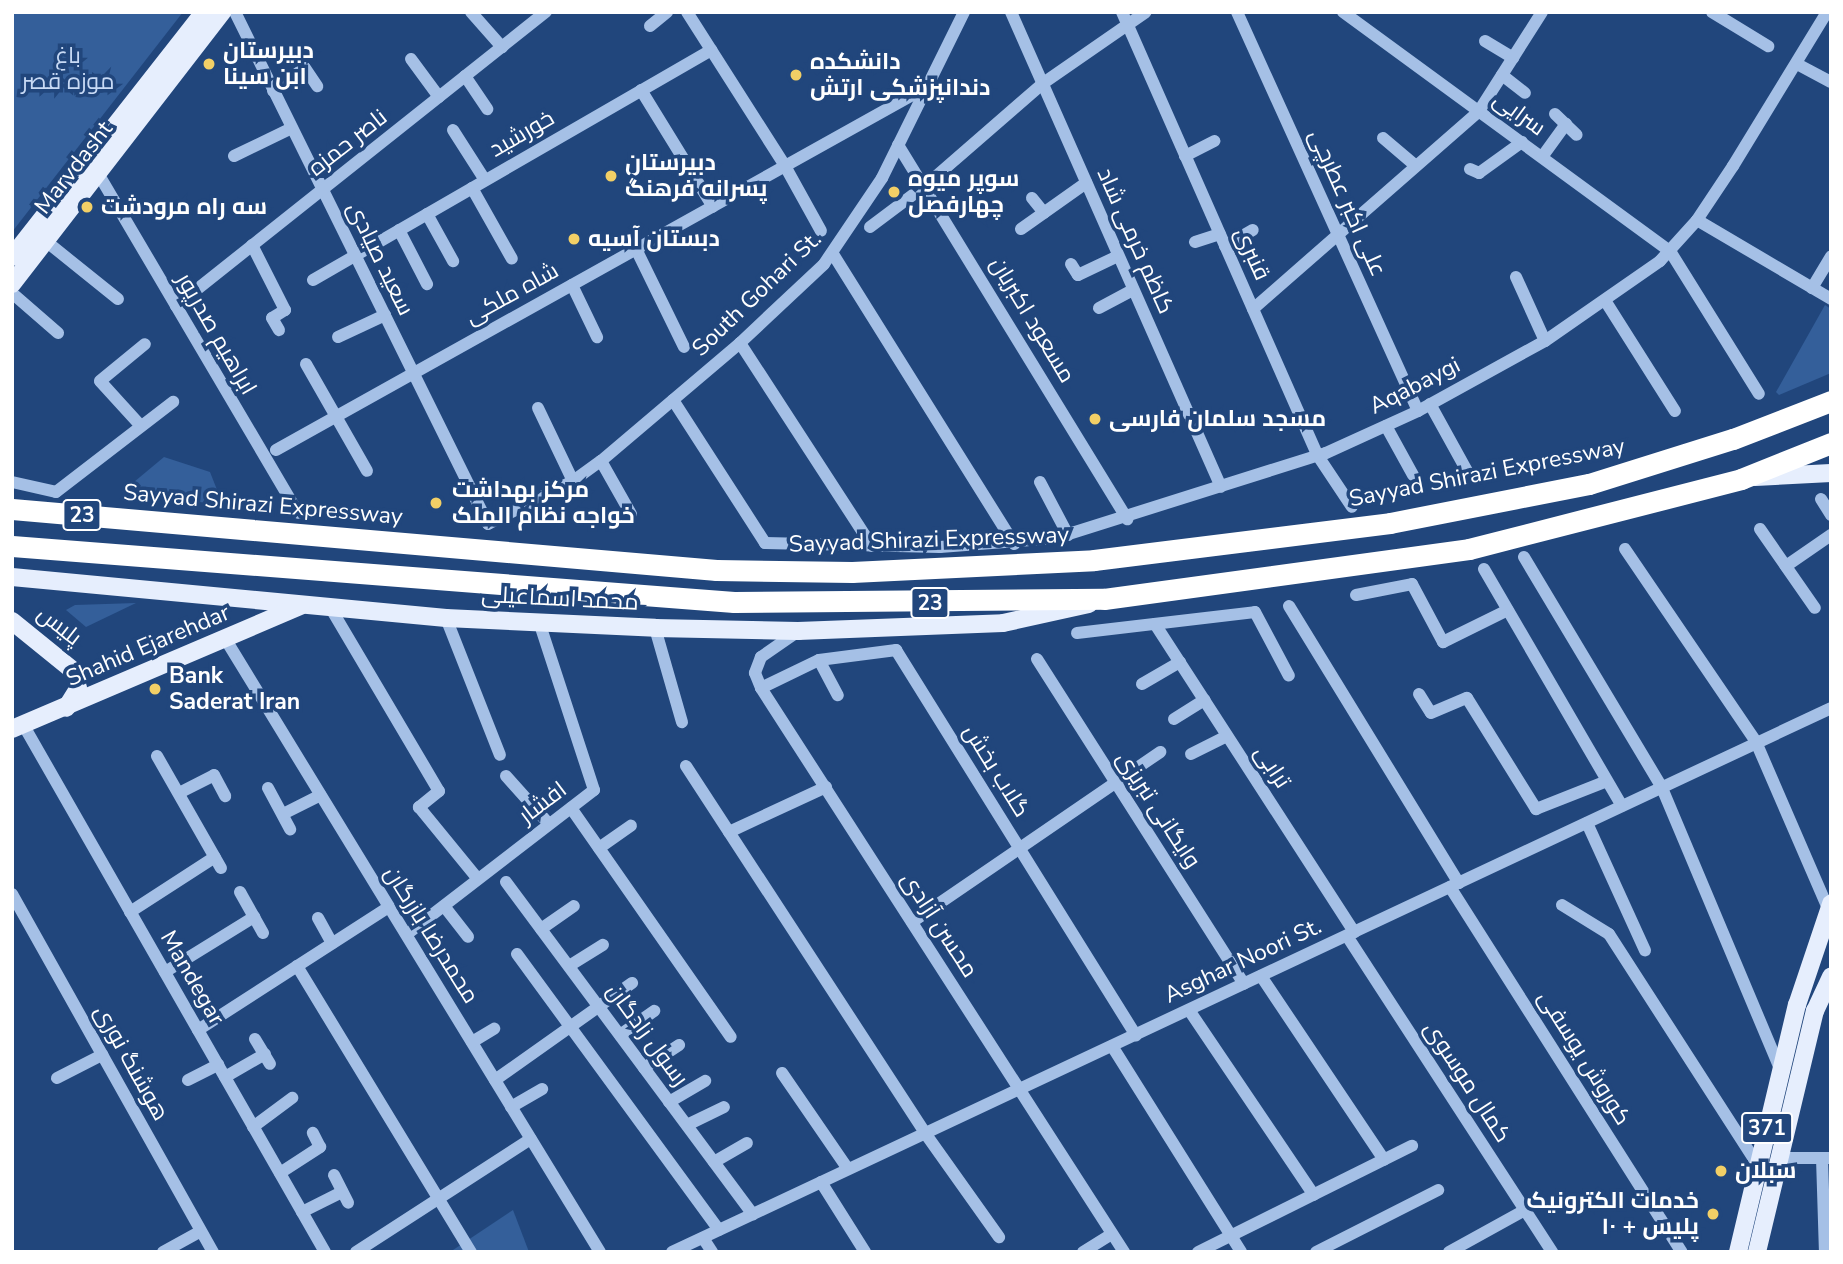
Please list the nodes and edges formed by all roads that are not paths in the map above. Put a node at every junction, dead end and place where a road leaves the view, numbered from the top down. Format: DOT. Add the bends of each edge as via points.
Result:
graph roads {
  1 [pos="204,12"];
  2 [pos="222,12"];
  3 [pos="234,12"];
  4 [pos="471,12"];
  5 [pos="667,12"];
  6 [pos="687,12"];
  7 [pos="964,12"];
  8 [pos="1010,12"];
  9 [pos="1146,12"];
  10 [pos="1237,12"];
  11 [pos="1343,12"];
  12 [pos="1542,12"];
  13 [pos="1712,12"];
  14 [pos="1827,12"];
  15 [pos="541,14"];
  16 [pos="1125,18"];
  17 [pos="650,26"];
  18 [pos="1485,41"];
  19 [pos="1768,46"];
  20 [pos="502,47"];
  21 [pos="710,50"];
  22 [pos="1513,58"];
  23 [pos="411,59"];
  24 [pos="1797,64"];
  25 [pos="1502,75"];
  26 [pos="465,76"];
  27 [pos="1831,82"];
  28 [pos="1042,84"];
  29 [pos="317,86"];
  30 [pos="925,88"];
  31 [pos="640,90"];
  32 [pos="273,91"];
  33 [pos="1525,93"];
  34 [pos="439,97"];
  35 [pos="487,109"];
  36 [pos="1479,111"];
  37 [pos="1555,114"];
  38 [pos="1566,124"];
  39 [pos="292,128"];
  40 [pos="453,130"];
  41 [pos="1577,135"];
  42 [pos="1383,138"];
  43 [pos="1214,141"];
  44 [pos="1522,142"];
  45 [pos="898,145"];
  46 [pos="234,156"];
  47 [pos="1185,156"];
  48 [pos="1542,157"];
  49 [pos="785,166"];
  50 [pos="1416,166"];
  51 [pos="1470,169"];
  52 [pos="99,176"];
  53 [pos="485,180"];
  54 [pos="1086,183"];
  55 [pos="926,186"];
  56 [pos="472,188"];
  57 [pos="322,189"];
  58 [pos="1032,198"];
  59 [pos="712,207"];
  60 [pos="1044,213"];
  61 [pos="427,214"];
  62 [pos="1697,220"];
  63 [pos="870,227"];
  64 [pos="1021,229"];
  65 [pos="399,230"];
  66 [pos="1253,230"];
  67 [pos="821,231"];
  68 [pos="1338,234"];
  69 [pos="1223,240"];
  70 [pos="47,242"];
  71 [pos="1195,242"];
  72 [pos="252,246"];
  73 [pos="636,249"];
  74 [pos="1670,251"];
  75 [pos="833,254"];
  76 [pos="355,256"];
  77 [pos="1118,256"];
  78 [pos="1831,256"];
  79 [pos="12,257"];
  80 [pos="512,259"];
  81 [pos="453,261"];
  82 [pos="1071,264"];
  83 [pos="1516,277"];
  84 [pos="313,280"];
  85 [pos="12,284"];
  86 [pos="427,284"];
  87 [pos="572,285"];
  88 [pos="1812,288"];
  89 [pos="1133,290"];
  90 [pos="12,293"];
  91 [pos="118,299"];
  92 [pos="1831,299"];
  93 [pos="1606,302"];
  94 [pos="176,306"];
  95 [pos="1099,308"];
  96 [pos="1254,309"];
  97 [pos="385,315"];
  98 [pos="279,330"];
  99 [pos="58,333"];
  100 [pos="338,337"];
  101 [pos="597,337"];
  102 [pos="1545,341"];
  103 [pos="740,343"];
  104 [pos="145,344"];
  105 [pos="684,347"];
  106 [pos="306,364"];
  107 [pos="413,373"];
  108 [pos="1759,394"];
  109 [pos="673,400"];
  110 [pos="1831,401"];
  111 [pos="173,402"];
  112 [pos="1430,404"];
  113 [pos="538,408"];
  114 [pos="1418,411"];
  115 [pos="1675,411"];
  116 [pos="335,417"];
  117 [pos="140,425"];
  118 [pos="1386,426"];
  119 [pos="1831,443"];
  120 [pos="276,450"];
  121 [pos="1831,451"];
  122 [pos="1318,456"];
  123 [pos="1799,459"];
  124 [pos="601,461"];
  125 [pos="367,471"];
  126 [pos="1467,471"];
  127 [pos="1831,473"];
  128 [pos="1413,475"];
  129 [pos="1741,479"];
  130 [pos="573,481"];
  131 [pos="1040,482"];
  132 [pos="13,483"];
  133 [pos="1221,487"];
  134 [pos="1821,499"];
  135 [pos="1352,507"];
  136 [pos="12,509"];
  137 [pos="298,513"];
  138 [pos="631,514"];
  139 [pos="1831,515"];
  140 [pos="1127,519"];
  141 [pos="488,524"];
  142 [pos="1760,529"];
  143 [pos="1068,534"];
  144 [pos="1831,535"];
  145 [pos="1014,544"];
  146 [pos="12,546"];
  147 [pos="872,546"];
  148 [pos="1625,549"];
  149 [pos="1524,557"];
  150 [pos="1786,566"];
  151 [pos="1484,569"];
  152 [pos="12,577"];
  153 [pos="1356,595"];
  154 [pos="1104,600"];
  155 [pos="301,606"];
  156 [pos="1289,606"];
  157 [pos="330,607"];
  158 [pos="1815,608"];
  159 [pos="1508,610"];
  160 [pos="446,618"];
  161 [pos="12,621"];
  162 [pos="539,622"];
  163 [pos="1155,624"];
  164 [pos="655,628"];
  165 [pos="798,631"];
  166 [pos="1077,633"];
  167 [pos="226,640"];
  168 [pos="1037,659"];
  169 [pos="819,660"];
  170 [pos="1180,662"];
  171 [pos="1289,676"];
  172 [pos="1142,684"];
  173 [pos="761,688"];
  174 [pos="1419,694"];
  175 [pos="838,695"];
  176 [pos="1204,700"];
  177 [pos="66,708"];
  178 [pos="1831,708"];
  179 [pos="1174,719"];
  180 [pos="682,722"];
  181 [pos="18,727"];
  182 [pos="1227,736"];
  183 [pos="1756,742"];
  184 [pos="1160,752"];
  185 [pos="1191,754"];
  186 [pos="500,755"];
  187 [pos="158,756"];
  188 [pos="686,766"];
  189 [pos="506,776"];
  190 [pos="1115,782"];
  191 [pos="1607,782"];
  192 [pos="825,787"];
  193 [pos="268,788"];
  194 [pos="1662,788"];
  195 [pos="179,793"];
  196 [pos="321,795"];
  197 [pos="225,796"];
  198 [pos="1622,806"];
  199 [pos="571,808"];
  200 [pos="283,814"];
  201 [pos="1587,823"];
  202 [pos="549,824"];
  203 [pos="631,826"];
  204 [pos="290,829"];
  205 [pos="729,832"];
  206 [pos="599,848"];
  207 [pos="1019,848"];
  208 [pos="478,879"];
  209 [pos="506,882"];
  210 [pos="1454,885"];
  211 [pos="240,892"];
  212 [pos="12,894"];
  213 [pos="1562,905"];
  214 [pos="444,906"];
  215 [pos="573,906"];
  216 [pos="389,907"];
  217 [pos="1830,907"];
  218 [pos="17,912"];
  219 [pos="130,912"];
  220 [pos="254,918"];
  221 [pos="318,918"];
  222 [pos="912,922"];
  223 [pos="541,929"];
  224 [pos="411,931"];
  225 [pos="263,933"];
  226 [pos="1350,934"];
  227 [pos="468,937"];
  228 [pos="332,943"];
  229 [pos="603,945"];
  230 [pos="1645,950"];
  231 [pos="517,954"];
  232 [pos="297,965"];
  233 [pos="569,966"];
  234 [pos="165,972"];
  235 [pos="1261,976"];
  236 [pos="1831,976"];
  237 [pos="632,983"];
  238 [pos="1244,984"];
  239 [pos="600,1007"];
  240 [pos="1189,1010"];
  241 [pos="654,1011"];
  242 [pos="570,1027"];
  243 [pos="494,1029"];
  244 [pos="198,1030"];
  245 [pos="620,1035"];
  246 [pos="1136,1035"];
  247 [pos="731,1037"];
  248 [pos="254,1039"];
  249 [pos="472,1042"];
  250 [pos="680,1045"];
  251 [pos="1112,1046"];
  252 [pos="103,1055"];
  253 [pos="644,1068"];
  254 [pos="221,1071"];
  255 [pos="1781,1071"];
  256 [pos="782,1073"];
  257 [pos="57,1078"];
  258 [pos="188,1080"];
  259 [pos="495,1080"];
  260 [pos="705,1081"];
  261 [pos="542,1088"];
  262 [pos="1020,1089"];
  263 [pos="292,1098"];
  264 [pos="669,1101"];
  265 [pos="511,1107"];
  266 [pos="724,1107"];
  267 [pos="687,1125"];
  268 [pos="254,1127"];
  269 [pos="313,1133"];
  270 [pos="925,1133"];
  271 [pos="531,1139"];
  272 [pos="747,1143"];
  273 [pos="1412,1146"];
  274 [pos="1760,1158"];
  275 [pos="1780,1158"];
  276 [pos="1826,1158"];
  277 [pos="1384,1160"];
  278 [pos="714,1162"];
  279 [pos="848,1169"];
  280 [pos="280,1173"];
  281 [pos="334,1175"];
  282 [pos="821,1182"];
  283 [pos="1438,1190"];
  284 [pos="1314,1195"];
  285 [pos="439,1199"];
  286 [pos="1525,1210"];
  287 [pos="302,1212"];
  288 [pos="753,1214"];
  289 [pos="719,1230"];
  290 [pos="201,1231"];
  291 [pos="1112,1234"];
  292 [pos="1232,1235"];
  293 [pos="999,1237"];
  294 [pos="703,1238"];
  295 [pos="376,1246"];
  296 [pos="163,1252"];
  297 [pos="213,1252"];
  298 [pos="325,1252"];
  299 [pos="356,1252"];
  300 [pos="471,1252"];
  301 [pos="600,1252"];
  302 [pos="673,1252"];
  303 [pos="712,1252"];
  304 [pos="865,1252"];
  305 [pos="1083,1252"];
  306 [pos="1124,1252"];
  307 [pos="1198,1252"];
  308 [pos="1241,1252"];
  309 [pos="1316,1252"];
  310 [pos="1449,1252"];
  311 [pos="1552,1252"];
  312 [pos="1682,1252"];
  313 [pos="1738,1252"];
  314 [pos="1757,1252"];
  315 [pos="1825,1252"];
  1 -- 79 [label="main road, Marvdasht"];
  2 -- 52 [label="main road, Marvdasht"];
  3 -- 32 [label="street, سعید صیادی"];
  4 -- 20 [label="street"];
  5 -- 17 [label="street"];
  6 -- 21 [label="street"];
  7 -- 30 [label="street, South Gohari St."];
  8 -- 28 [label="street, کاظم خرمی شاد"];
  9 -- 16 [label="street"];
  10 -- 68 [label="street, علی اکبر عطرچی"];
  11 -- 36 [label="street, سرایی"];
  12 -- 22 [label="street"];
  13 -- 19 [label="street"];
  14 -- 24 [label="street, Aqabaygi"];
  15 -- 20 [label="street, ناصر حمزه"];
  16 -- 28 [label="street"];
  16 -- 47 [label="street, قنبری"];
  18 -- 22 [label="street"];
  20 -- 26 [label="street, ناصر حمزه"];
  21 -- 31 [label="street, خورشید"];
  21 -- 49 [label="street"];
  22 -- 25 [label="street"];
  23 -- 34 [label="street"];
  24 -- 27 [label="street"];
  24 -- 62 [label="street, Aqabaygi"];
  25 -- 33 [label="street"];
  25 -- 36 [label="street"];
  26 -- 34 [label="street, ناصر حمزه"];
  26 -- 35 [label="street"];
  28 -- 54 [label="street, کاظم خرمی شاد"];
  28 -- 55 [label="street"];
  29 -- 32 [label="street" via="305,68"];
  30 -- 45 [label="street, South Gohari St."];
  30 -- 49 [label="street, شاه ملکی"];
  31 -- 53 [label="street, خورشید"];
  31 -- 59 [label="street"];
  32 -- 39 [label="street, سعید صیادی"];
  34 -- 57 [label="street, ناصر حمزه"];
  36 -- 44 [label="street, سرایی"];
  36 -- 50 [label="street"];
  37 -- 38 [label="street"];
  38 -- 41 [label="street"];
  38 -- 48 [label="street"];
  39 -- 46 [label="street"];
  39 -- 57 [label="street, سعید صیادی"];
  40 -- 53 [label="street"];
  42 -- 50 [label="street"];
  43 -- 47 [label="street"];
  44 -- 48 [label="street, سرایی"];
  44 -- 51 [label="street" via="1479,173"];
  45 -- 55 [label="street, مسعود اکبریان"];
  45 -- 75 [label="street, South Gohari St."];
  47 -- 69 [label="street, قنبری"];
  48 -- 74 [label="street, سرایی"];
  49 -- 59 [label="street, شاه ملکی"];
  49 -- 67 [label="street"];
  50 -- 68 [label="street"];
  52 -- 70 [label="main road, Marvdasht"];
  52 -- 94 [label="street, ابراهیم صدرپور"];
  53 -- 56 [label="street, خورشید"];
  54 -- 60 [label="street"];
  54 -- 77 [label="street, کاظم خرمی شاد"];
  55 -- 63 [label="street"];
  55 -- 140 [label="street, مسعود اکبریان"];
  56 -- 61 [label="street, خورشید"];
  56 -- 80 [label="street"];
  57 -- 72 [label="street, ناصر حمزه"];
  57 -- 76 [label="street, سعید صیادی"];
  58 -- 60 [label="street"];
  59 -- 73 [label="street, شاه ملکی"];
  60 -- 64 [label="street"];
  61 -- 65 [label="street, خورشید"];
  61 -- 81 [label="street"];
  62 -- 74 [label="street, Aqabaygi"];
  62 -- 88 [label="street"];
  65 -- 76 [label="street, خورشید"];
  65 -- 86 [label="street"];
  66 -- 69 [label="street"];
  68 -- 96 [label="street"];
  68 -- 114 [label="street, علی اکبر عطرچی"];
  69 -- 71 [label="street"];
  69 -- 96 [label="street, قنبری"];
  70 -- 85 [label="main road, Marvdasht"];
  70 -- 91 [label="street"];
  72 -- 94 [label="street, ناصر حمزه"];
  72 -- 98 [label="street" via="285,310 272,318"];
  73 -- 87 [label="street, شاه ملکی"];
  73 -- 105 [label="street"];
  74 -- 93 [label="street, Aqabaygi"];
  74 -- 108 [label="street"];
  75 -- 103 [label="street, South Gohari St."];
  75 -- 145 [label="street"];
  76 -- 84 [label="street, خورشید"];
  76 -- 97 [label="street, سعید صیادی"];
  77 -- 82 [label="street" via="1079,275"];
  77 -- 89 [label="street, کاظم خرمی شاد"];
  78 -- 88 [label="street"];
  83 -- 102 [label="street"];
  87 -- 101 [label="street"];
  87 -- 107 [label="street, شاه ملکی"];
  88 -- 92 [label="street"];
  89 -- 95 [label="street"];
  89 -- 133 [label="street, کاظم خرمی شاد"];
  90 -- 99 [label="street"];
  93 -- 102 [label="street, Aqabaygi"];
  93 -- 115 [label="street"];
  94 -- 137 [label="street, ابراهیم صدرپور"];
  96 -- 122 [label="street, قنبری"];
  97 -- 100 [label="street"];
  97 -- 107 [label="street, سعید صیادی"];
  102 -- 112 [label="street, Aqabaygi"];
  103 -- 109 [label="street, South Gohari St."];
  103 -- 147 [label="street"];
  104 -- 117 [label="street" via="100,381"];
  106 -- 116 [label="street"];
  107 -- 116 [label="street, شاه ملکی"];
  107 -- 141 [label="street, سعید صیادی"];
  109 -- 124 [label="street, South Gohari St."];
  109 -- 147 [label="street, Aqabaygi" via="765,543"];
  110 -- 136 [label="highway, Sayyad Shirazi Expressway / 23" via="1733,439 1589,484 1390,523 1094,560 852,572 716,570"];
  111 -- 117 [label="street"];
  112 -- 114 [label="street, Aqabaygi"];
  112 -- 126 [label="street"];
  113 -- 130 [label="street"];
  114 -- 118 [label="street, Aqabaygi"];
  116 -- 120 [label="street, شاه ملکی"];
  116 -- 125 [label="street"];
  117 -- 132 [label="street" via="56,492"];
  118 -- 122 [label="street, Aqabaygi"];
  118 -- 128 [label="street"];
  119 -- 123 [label="highway, 23"];
  121 -- 123 [label="main road"];
  122 -- 133 [label="street, Aqabaygi"];
  122 -- 135 [label="street, قنبری"];
  123 -- 129 [label="highway, 23"];
  124 -- 130 [label="street, South Gohari St."];
  124 -- 138 [label="street"];
  127 -- 129 [label="main road"];
  129 -- 154 [label="highway, 23" via="1448,554"];
  130 -- 141 [label="street, South Gohari St."];
  131 -- 143 [label="street"];
  133 -- 140 [label="street, Aqabaygi"];
  134 -- 139 [label="street"];
  140 -- 143 [label="street, Aqabaygi"];
  142 -- 150 [label="street"];
  143 -- 145 [label="street, Aqabaygi"];
  144 -- 150 [label="street"];
  145 -- 147 [label="street, Aqabaygi"];
  146 -- 154 [label="highway, 23" via="734,602"];
  148 -- 183 [label="street"];
  149 -- 194 [label="street"];
  150 -- 158 [label="street"];
  151 -- 159 [label="street"];
  152 -- 155 [label="main road, محمد اسماعیلی"];
  153 -- 159 [label="street" via="1412,584 1443,642"];
  154 -- 165 [label="main road, محمد اسماعیلی" via="1003,623"];
  155 -- 157 [label="main road, محمد اسماعیلی"];
  155 -- 167 [label="main road, Shahid Ejarehdar"];
  156 -- 210 [label="street, کوروش یوسفی"];
  157 -- 160 [label="main road, محمد اسماعیلی"];
  157 -- 208 [label="street" via="439,791 419,807"];
  159 -- 191 [label="street"];
  160 -- 162 [label="main road, محمد اسماعیلی"];
  160 -- 186 [label="street"];
  161 -- 177 [label="main road, پلیس" via="75,672 78,689"];
  162 -- 164 [label="main road, محمد اسماعیلی"];
  162 -- 199 [label="street, افشار" via="594,783 594,790"];
  163 -- 166 [label="street"];
  163 -- 170 [label="street, ترابی"];
  163 -- 171 [label="street" via="1255,612"];
  164 -- 165 [label="main road, محمد اسماعیلی"];
  164 -- 180 [label="street"];
  165 -- 173 [label="street" via="761,657 755,673"];
  167 -- 177 [label="main road, Shahid Ejarehdar"];
  167 -- 196 [label="street, محمدرضا بازرگان"];
  168 -- 190 [label="street, وایگانی تبریزی"];
  169 -- 173 [label="street, گلاب بخش"];
  169 -- 175 [label="street"];
  169 -- 207 [label="street, گلاب بخش" via="896,650"];
  170 -- 172 [label="street"];
  170 -- 176 [label="street, ترابی"];
  173 -- 192 [label="street, محسن آزادی"];
  174 -- 191 [label="street" via="1431,713 1466,698 1536,809"];
  176 -- 179 [label="street"];
  176 -- 182 [label="street, ترابی"];
  177 -- 181 [label="main road, Shahid Ejarehdar"];
  178 -- 183 [label="street, Asghar Noori St."];
  181 -- 219 [label="street, Mandegar"];
  182 -- 185 [label="street"];
  182 -- 226 [label="street, ترابی"];
  183 -- 194 [label="street, Asghar Noori St."];
  183 -- 217 [label="street"];
  184 -- 190 [label="street"];
  187 -- 195 [label="street"];
  188 -- 205 [label="street"];
  189 -- 202 [label="street"];
  190 -- 207 [label="street"];
  190 -- 238 [label="street, وایگانی تبریزی"];
  191 -- 198 [label="street"];
  192 -- 205 [label="street"];
  192 -- 222 [label="street, محسن آزادی"];
  193 -- 200 [label="street"];
  194 -- 198 [label="street, Asghar Noori St."];
  194 -- 255 [label="street"];
  195 -- 197 [label="street" via="214,775"];
  195 -- 219 [label="street" via="218,862"];
  196 -- 200 [label="street"];
  196 -- 216 [label="street, محمدرضا بازرگان"];
  198 -- 201 [label="street, Asghar Noori St."];
  199 -- 202 [label="street, افشار"];
  199 -- 206 [label="street"];
  200 -- 204 [label="street"];
  201 -- 210 [label="street, Asghar Noori St."];
  201 -- 230 [label="street"];
  202 -- 208 [label="street, افشار"];
  203 -- 206 [label="street"];
  205 -- 270 [label="street"];
  206 -- 247 [label="street"];
  207 -- 222 [label="street"];
  207 -- 246 [label="street, گلاب بخش"];
  208 -- 214 [label="street, افشار"];
  209 -- 223 [label="street, رسول زادگان"];
  210 -- 226 [label="street, Asghar Noori St."];
  210 -- 312 [label="street, کوروش یوسفی"];
  211 -- 220 [label="street"];
  212 -- 218 [label="street, هوشنگ نوری"];
  213 -- 274 [label="street" via="1603,928 1631,963"];
  214 -- 224 [label="street, افشار"];
  214 -- 227 [label="street"];
  215 -- 223 [label="street"];
  216 -- 228 [label="street"];
  216 -- 249 [label="street, محمدرضا بازرگان"];
  217 -- 255 [label="main road, 371" via="1797,1005"];
  218 -- 252 [label="street, هوشنگ نوری"];
  219 -- 234 [label="street, Mandegar"];
  220 -- 225 [label="street"];
  220 -- 234 [label="street"];
  221 -- 228 [label="street"];
  222 -- 262 [label="street, محسن آزادی"];
  223 -- 233 [label="street, رسول زادگان"];
  226 -- 235 [label="street, Asghar Noori St."];
  226 -- 286 [label="street, کمال موسوی"];
  228 -- 232 [label="street"];
  229 -- 233 [label="street"];
  231 -- 242 [label="street"];
  232 -- 244 [label="street"];
  232 -- 285 [label="street"];
  233 -- 239 [label="street, رسول زادگان"];
  234 -- 244 [label="street, Mandegar"];
  235 -- 238 [label="street, Asghar Noori St."];
  235 -- 277 [label="street"];
  236 -- 275 [label="main road, 371" via="1815,1011"];
  237 -- 239 [label="street"];
  238 -- 240 [label="street, Asghar Noori St."];
  239 -- 242 [label="street"];
  239 -- 245 [label="street, رسول زادگان"];
  240 -- 246 [label="street, Asghar Noori St."];
  240 -- 284 [label="street"];
  241 -- 245 [label="street"];
  242 -- 259 [label="street"];
  242 -- 289 [label="street"];
  243 -- 249 [label="street"];
  244 -- 254 [label="street, Mandegar"];
  245 -- 253 [label="street, رسول زادگان"];
  246 -- 251 [label="street, Asghar Noori St."];
  248 -- 254 [label="street" via="267,1059"];
  249 -- 259 [label="street, محمدرضا بازرگان"];
  250 -- 253 [label="street"];
  251 -- 262 [label="street, Asghar Noori St."];
  251 -- 292 [label="street"];
  252 -- 257 [label="street"];
  252 -- 290 [label="street, هوشنگ نوری"];
  253 -- 264 [label="street, رسول زادگان"];
  254 -- 258 [label="street"];
  254 -- 268 [label="street, Mandegar"];
  255 -- 274 [label="main road, 371"];
  256 -- 279 [label="street"];
  259 -- 265 [label="street, محمدرضا بازرگان"];
  260 -- 264 [label="street"];
  261 -- 265 [label="street"];
  262 -- 270 [label="street, Asghar Noori St."];
  262 -- 291 [label="street, محسن آزادی"];
  263 -- 268 [label="street"];
  264 -- 267 [label="street, رسول زادگان"];
  265 -- 271 [label="street, محمدرضا بازرگان"];
  266 -- 267 [label="street"];
  267 -- 278 [label="street, رسول زادگان"];
  268 -- 280 [label="street, Mandegar"];
  269 -- 280 [label="street" via="320,1147"];
  270 -- 279 [label="street, Asghar Noori St."];
  270 -- 293 [label="street"];
  271 -- 285 [label="street"];
  271 -- 301 [label="street, محمدرضا بازرگان"];
  272 -- 278 [label="street"];
  273 -- 277 [label="street"];
  274 -- 275 [label="main road"];
  274 -- 313 [label="main road, 371"];
  275 -- 276 [label="street"];
  275 -- 314 [label="main road, 371"];
  276 -- 315 [label="street"];
  277 -- 284 [label="street"];
  278 -- 288 [label="street, رسول زادگان"];
  279 -- 282 [label="street, Asghar Noori St."];
  280 -- 287 [label="street, Mandegar"];
  281 -- 287 [label="street" via="345,1198"];
  282 -- 288 [label="street, Asghar Noori St."];
  282 -- 304 [label="street"];
  283 -- 309 [label="street"];
  284 -- 292 [label="street"];
  285 -- 295 [label="street"];
  285 -- 300 [label="street"];
  286 -- 310 [label="street"];
  286 -- 311 [label="street, کمال موسوی"];
  287 -- 298 [label="street, Mandegar"];
  288 -- 289 [label="street, Asghar Noori St."];
  289 -- 294 [label="street, Asghar Noori St."];
  290 -- 296 [label="street"];
  290 -- 297 [label="street, هوشنگ نوری"];
  291 -- 305 [label="street"];
  291 -- 306 [label="street, محسن آزادی"];
  292 -- 307 [label="street"];
  292 -- 308 [label="street"];
  294 -- 302 [label="street, Asghar Noori St."];
  294 -- 303 [label="street"];
  295 -- 299 [label="street"];
}
